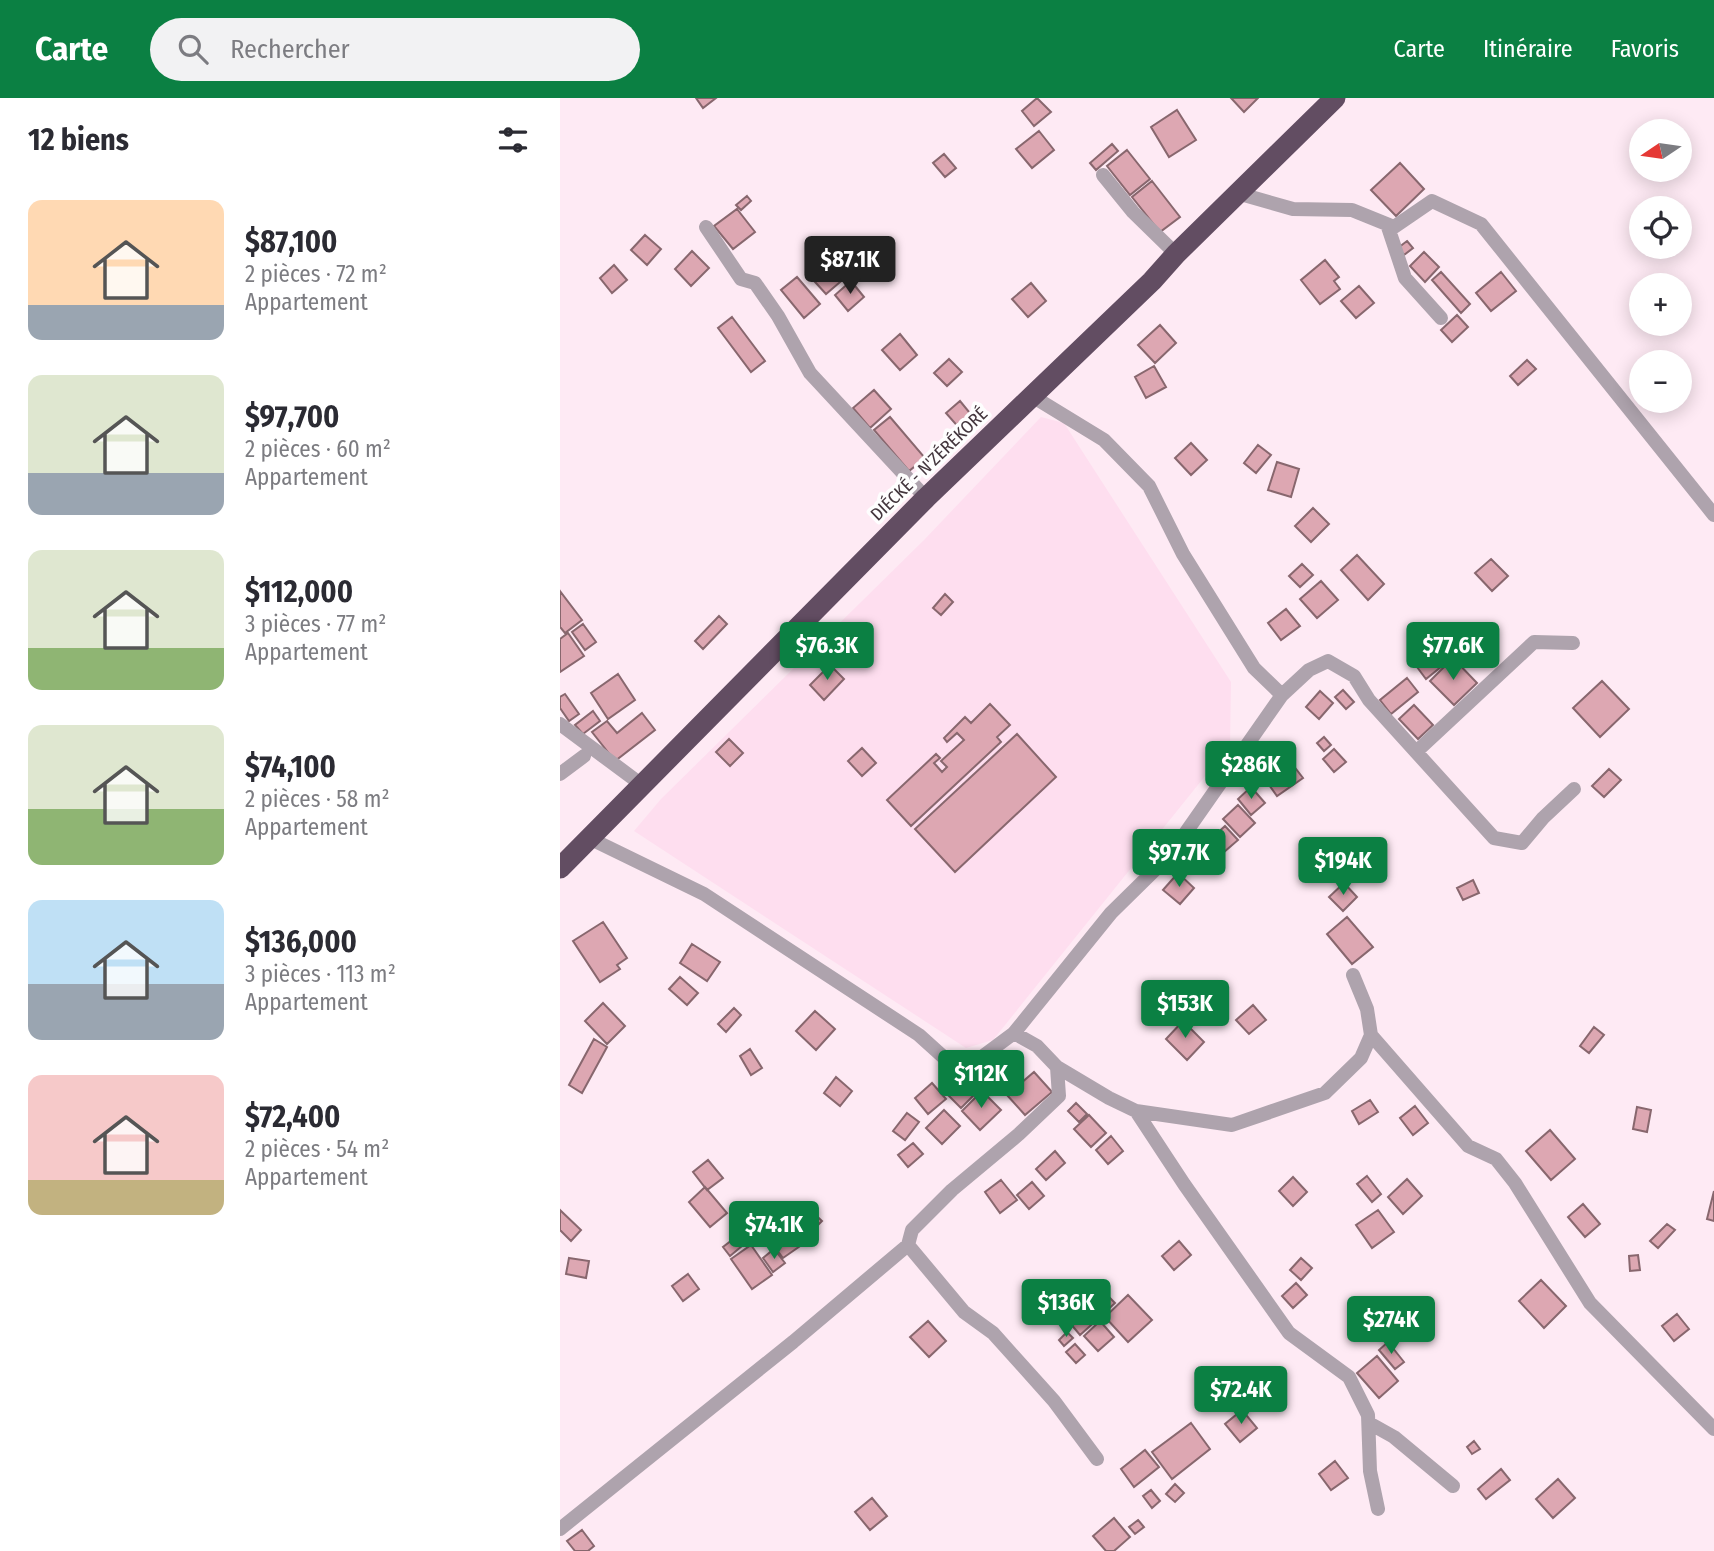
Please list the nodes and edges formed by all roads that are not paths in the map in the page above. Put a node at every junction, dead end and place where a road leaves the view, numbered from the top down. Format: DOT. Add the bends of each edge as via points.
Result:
graph roads {
  1 [pos="1335,98"];
  2 [pos="1103,175"];
  3 [pos="1237,193"];
  4 [pos="1387,224"];
  5 [pos="706,227"];
  6 [pos="1176,254"];
  7 [pos="1441,318"];
  8 [pos="1032,396"];
  9 [pos="926,498"];
  10 [pos="1714,515"];
  11 [pos="1573,643"];
  12 [pos="1282,695"];
  13 [pos="560,724"];
  14 [pos="1416,752"];
  15 [pos="584,757"];
  16 [pos="560,774"];
  17 [pos="642,785"];
  18 [pos="1574,789"];
  19 [pos="591,839"];
  20 [pos="560,868"];
  21 [pos="1353,975"];
  22 [pos="1014,1033"];
  23 [pos="1371,1035"];
  24 [pos="1057,1067"];
  25 [pos="1136,1111"];
  26 [pos="908,1245"];
  27 [pos="1369,1423"];
  28 [pos="1714,1429"];
  29 [pos="1097,1459"];
  30 [pos="1452,1486"];
  31 [pos="1378,1509"];
  32 [pos="560,1529"];
  1 -- 3 [label="highway, DIÉCKÉ - N'ZÉRÉKORÉ"];
  2 -- 6 [label="street"];
  3 -- 4 [label="street" via="1293,209 1352,210"];
  3 -- 6 [label="highway, DIÉCKÉ - N'ZÉRÉKORÉ"];
  4 -- 7 [label="street" via="1405,278"];
  4 -- 10 [label="street" via="1394,227 1432,201 1481,224"];
  5 -- 9 [label="street" via="741,279 755,284 770,305 810,373"];
  6 -- 8 [label="highway, DIÉCKÉ - N'ZÉRÉKORÉ"];
  8 -- 9 [label="highway, DIÉCKÉ - N'ZÉRÉKORÉ"];
  8 -- 12 [label="street" via="1104,440 1149,486 1184,554 1254,668"];
  9 -- 17 [label="highway, DIÉCKÉ - N'ZÉRÉKORÉ"];
  11 -- 14 [label="street" via="1534,642"];
  12 -- 14 [label="street" via="1309,670 1328,661 1354,676 1369,700"];
  12 -- 22 [label="street" via="1170,855 1111,913"];
  13 -- 17 [label="street"];
  14 -- 18 [label="street" via="1494,838 1521,843"];
  15 -- 16 [label="street"];
  17 -- 19 [label="highway, DIÉCKÉ - N'ZÉRÉKORÉ"];
  19 -- 20 [label="highway, DIÉCKÉ - N'ZÉRÉKORÉ"];
  19 -- 22 [label="street" via="704,894 919,1035 950,1063 975,1062"];
  21 -- 23 [label="street" via="1367,1009"];
  22 -- 24 [label="street" via="1037,1046"];
  23 -- 25 [label="street" via="1361,1058 1325,1093 1232,1125"];
  23 -- 28 [label="street" via="1468,1146 1496,1159 1590,1303"];
  24 -- 25 [label="street"];
  24 -- 26 [label="street" via="1059,1096 952,1190 912,1230"];
  25 -- 27 [label="street" via="1289,1333 1349,1377"];
  26 -- 29 [label="street" via="964,1312 993,1332 1054,1401"];
  26 -- 32 [label="street"];
  27 -- 30 [label="street" via="1394,1437"];
  27 -- 31 [label="street" via="1370,1471"];
}
